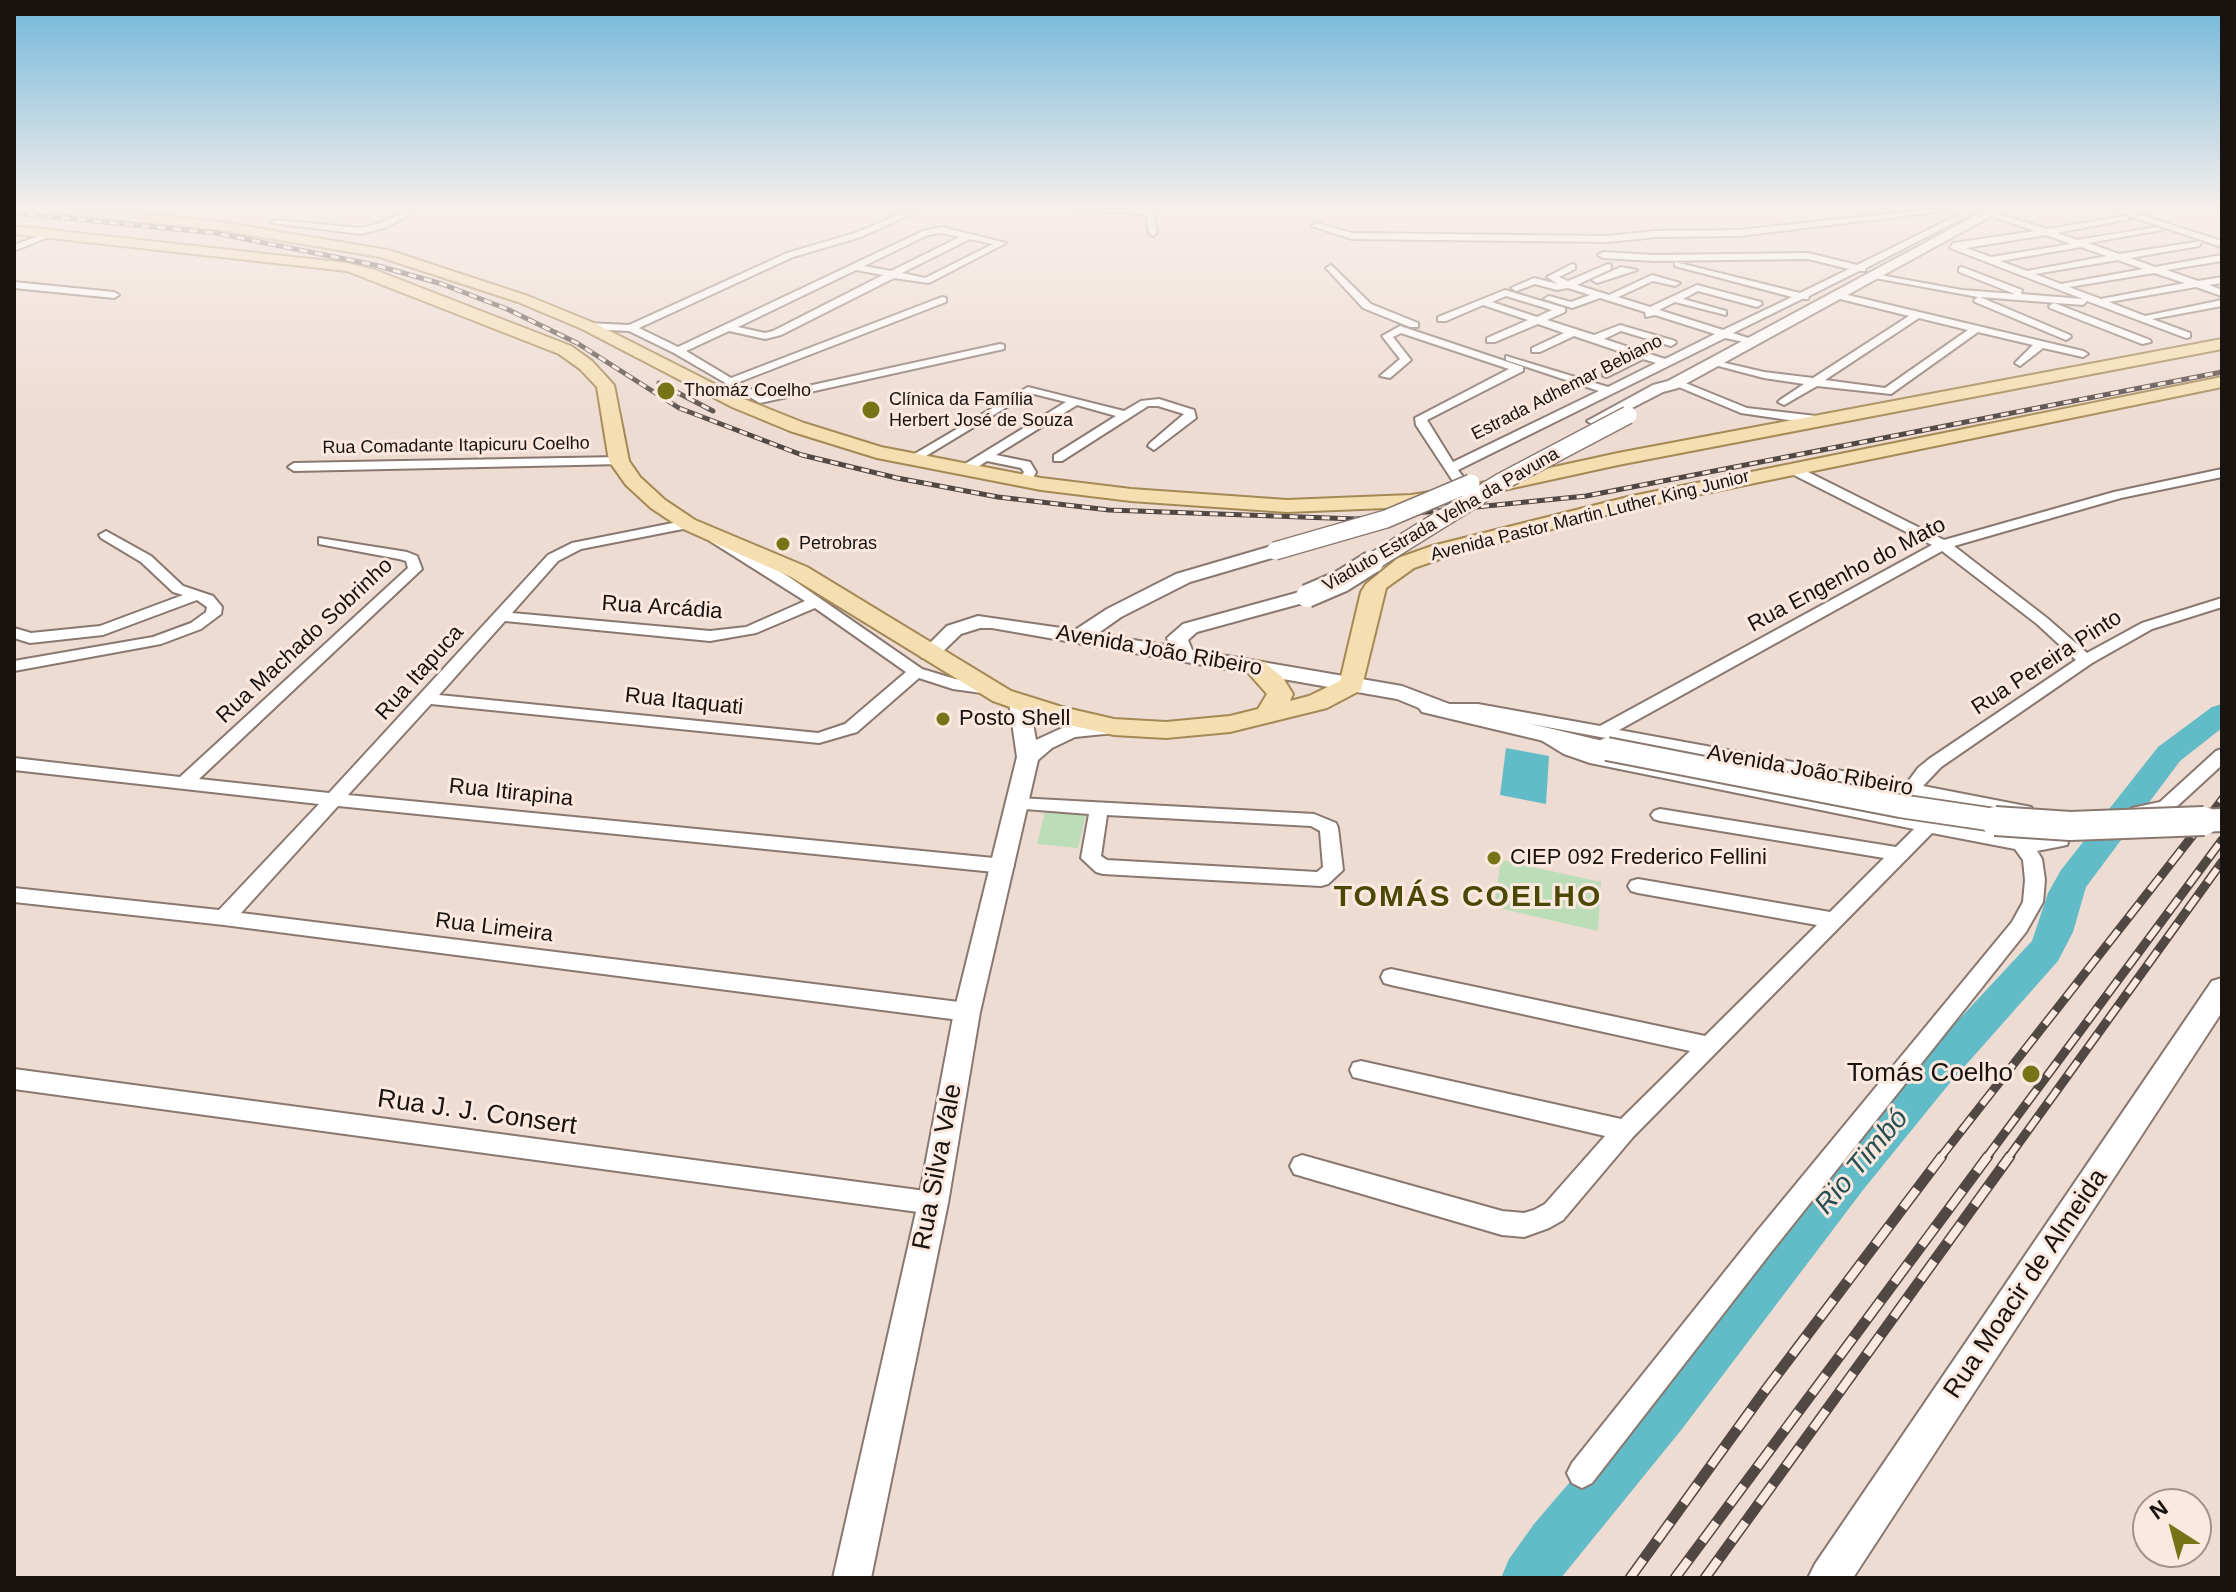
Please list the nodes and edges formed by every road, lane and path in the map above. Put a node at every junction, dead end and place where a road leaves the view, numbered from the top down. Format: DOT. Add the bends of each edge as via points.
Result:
graph roads {
  1 [pos="393,284"];
  2 [pos="478,284"];
  3 [pos="726,284"];
  4 [pos="819,284"];
  5 [pos="870,284"];
  6 [pos="1345,284"];
  7 [pos="1526,284"];
  8 [pos="1547,284"];
  9 [pos="1567,284"];
  10 [pos="1578,284"];
  11 [pos="1581,284"];
  12 [pos="1636,284"];
  13 [pos="1757,284"];
  14 [pos="1831,284"];
  15 [pos="1850,284"];
  16 [pos="1917,284"];
  17 [pos="1938,284"];
  18 [pos="1999,284"];
  19 [pos="2057,284"];
  20 [pos="2069,284"];
  21 [pos="2195,284"];
  22 [pos="2197,284"];
  23 [pos="14,285"];
  24 [pos="2065,285"];
  25 [pos="1573,287"];
  26 [pos="1932,288"];
  27 [pos="1962,293"];
  28 [pos="2222,293"];
  29 [pos="114,295"];
  30 [pos="1799,295"];
  31 [pos="1605,297"];
  32 [pos="1829,298"];
  33 [pos="1674,299"];
  34 [pos="2038,299"];
  35 [pos="942,300"];
  36 [pos="1483,302"];
  37 [pos="2103,302"];
  38 [pos="2222,303"];
  39 [pos="1757,304"];
  40 [pos="1499,307"];
  41 [pos="1650,311"];
  42 [pos="1722,313"];
  43 [pos="1917,315"];
  44 [pos="2150,316"];
  45 [pos="1442,319"];
  46 [pos="1537,320"];
  47 [pos="1458,324"];
  48 [pos="588,326"];
  49 [pos="631,328"];
  50 [pos="730,328"];
  51 [pos="1976,329"];
  52 [pos="1716,331"];
  53 [pos="1574,332"];
  54 [pos="2186,335"];
  55 [pos="2066,337"];
  56 [pos="1594,339"];
  57 [pos="1491,340"];
  58 [pos="1750,342"];
  59 [pos="2146,342"];
  60 [pos="1671,343"];
  61 [pos="2041,344"];
  62 [pos="2222,344"];
  63 [pos="1000,347"];
  64 [pos="1536,350"];
  65 [pos="678,351"];
  66 [pos="2083,354"];
  67 [pos="1643,355"];
  68 [pos="1663,362"];
  69 [pos="1712,363"];
  70 [pos="2020,363"];
  71 [pos="1607,374"];
  72 [pos="1386,376"];
  73 [pos="732,381"];
  74 [pos="1814,382"];
  75 [pos="2222,382"];
  76 [pos="1675,384"];
  77 [pos="1606,390"];
  78 [pos="1075,401"];
  79 [pos="1784,402"];
  80 [pos="1745,411"];
  81 [pos="1125,415"];
  82 [pos="1628,415"];
  83 [pos="1816,420"];
  84 [pos="1595,421"];
  85 [pos="1765,430"];
  86 [pos="1154,446"];
  87 [pos="985,457"];
  88 [pos="1058,458"];
  89 [pos="912,459"];
  90 [pos="619,461"];
  91 [pos="294,467"];
  92 [pos="1452,468"];
  93 [pos="1792,469"];
  94 [pos="964,470"];
  95 [pos="2222,473"];
  96 [pos="1025,481"];
  97 [pos="1467,492"];
  98 [pos="688,524"];
  99 [pos="106,535"];
  100 [pos="713,536"];
  101 [pos="324,541"];
  102 [pos="1943,545"];
  103 [pos="198,595"];
  104 [pos="2222,602"];
  105 [pos="814,603"];
  106 [pos="500,616"];
  107 [pos="14,633"];
  108 [pos="1080,636"];
  109 [pos="1183,654"];
  110 [pos="2086,660"];
  111 [pos="922,663"];
  112 [pos="14,666"];
  113 [pos="1256,668"];
  114 [pos="1352,685"];
  115 [pos="427,699"];
  116 [pos="1319,701"];
  117 [pos="1019,702"];
  118 [pos="1443,709"];
  119 [pos="1265,717"];
  120 [pos="1114,727"];
  121 [pos="1547,736"];
  122 [pos="1604,741"];
  123 [pos="2222,755"];
  124 [pos="1028,757"];
  125 [pos="14,764"];
  126 [pos="185,782"];
  127 [pos="1913,788"];
  128 [pos="334,800"];
  129 [pos="1018,804"];
  130 [pos="1099,809"];
  131 [pos="1660,815"];
  132 [pos="2050,815"];
  133 [pos="2222,820"];
  134 [pos="1930,824"];
  135 [pos="2021,843"];
  136 [pos="1899,854"];
  137 [pos="1004,866"];
  138 [pos="1638,886"];
  139 [pos="14,895"];
  140 [pos="224,918"];
  141 [pos="1832,920"];
  142 [pos="1391,977"];
  143 [pos="2222,989"];
  144 [pos="967,1012"];
  145 [pos="1709,1046"];
  146 [pos="1361,1070"];
  147 [pos="14,1079"];
  148 [pos="1625,1130"];
  149 [pos="1302,1166"];
  150 [pos="933,1203"];
  151 [pos="1582,1473"];
  152 [pos="852,1578"];
  153 [pos="1829,1578"];
  1 -- 90 [label="main road" via="544,341 581,361 605,385"];
  2 -- 48 [label="main road, Avenida Pastor Martin Luther King Junior"];
  3 -- 49 [label="street"];
  4 -- 50 [label="street"];
  5 -- 50 [label="street" via="777,333"];
  6 -- 77 [label="street" via="1380,312"];
  7 -- 31 [label="street" via="1516,288 1569,305"];
  8 -- 25 [label="street"];
  9 -- 25 [label="street"];
  10 -- 25 [label="street"];
  11 -- 25 [label="street"];
  12 -- 31 [label="street"];
  13 -- 30 [label="street"];
  14 -- 30 [label="street, Estrada Adhemar Bebiano"];
  15 -- 32 [label="main road, Estrada Adhemar Bebiano"];
  16 -- 26 [label="street"];
  17 -- 26 [label="street"];
  18 -- 34 [label="street"];
  19 -- 37 [label="street"];
  20 -- 24 [label="street"];
  21 -- 37 [label="street"];
  22 -- 28 [label="street"];
  23 -- 29 [label="street"];
  25 -- 31 [label="street"];
  26 -- 27 [label="street"];
  27 -- 34 [label="street"];
  27 -- 55 [label="street"];
  30 -- 32 [label="street"];
  30 -- 52 [label="street, Estrada Adhemar Bebiano"];
  31 -- 41 [label="street"];
  32 -- 43 [label="street"];
  32 -- 58 [label="main road, Estrada Adhemar Bebiano"];
  33 -- 39 [label="street" via="1699,288"];
  33 -- 41 [label="street"];
  33 -- 42 [label="street"];
  34 -- 37 [label="street"];
  34 -- 59 [label="street"];
  35 -- 73 [label="street"];
  36 -- 40 [label="street"];
  36 -- 45 [label="street"];
  36 -- 46 [label="street" via="1508,292 1561,310"];
  37 -- 54 [label="street"];
  38 -- 44 [label="street"];
  40 -- 46 [label="street"];
  40 -- 47 [label="street"];
  41 -- 52 [label="street" via="1655,318 1694,330"];
  43 -- 51 [label="street"];
  43 -- 74 [label="street"];
  46 -- 53 [label="street"];
  46 -- 57 [label="street"];
  48 -- 49 [label="street"];
  48 -- 89 [label="main road, Avenida Pastor Martin Luther King Junior" via="738,403 833,439"];
  49 -- 65 [label="street"];
  50 -- 65 [label="street"];
  51 -- 61 [label="street"];
  51 -- 74 [label="street" via="1891,391"];
  52 -- 58 [label="street"];
  52 -- 68 [label="street, Estrada Adhemar Bebiano"];
  53 -- 56 [label="street"];
  53 -- 64 [label="street"];
  56 -- 60 [label="street" via="1620,328"];
  56 -- 67 [label="street"];
  58 -- 69 [label="main road, Estrada Adhemar Bebiano"];
  61 -- 66 [label="street"];
  61 -- 70 [label="street"];
  62 -- 83 [label="main road, Avenida Pastor Martin Luther King Junior"];
  63 -- 73 [label="street" via="767,400"];
  65 -- 73 [label="street"];
  67 -- 68 [label="street"];
  67 -- 71 [label="street"];
  68 -- 77 [label="street, Estrada Adhemar Bebiano"];
  69 -- 74 [label="street"];
  69 -- 76 [label="main road, Estrada Adhemar Bebiano"];
  72 -- 92 [label="street" via="1406,360 1387,336 1400,329 1519,370 1421,418"];
  74 -- 79 [label="street"];
  75 -- 93 [label="main road, Avenida Pastor Martin Luther King Junior"];
  76 -- 80 [label="street, Avenida Pastor Martin Luther King Junior"];
  76 -- 82 [label="main road, Estrada Adhemar Bebiano"];
  76 -- 84 [label="main road, Estrada Adhemar Bebiano"];
  77 -- 92 [label="street, Estrada Adhemar Bebiano"];
  78 -- 81 [label="street"];
  78 -- 87 [label="street"];
  78 -- 89 [label="street" via="1028,390"];
  80 -- 83 [label="street, Avenida Pastor Martin Luther King Junior"];
  80 -- 85 [label="street, Avenida Pastor Martin Luther King Junior"];
  81 -- 86 [label="street" via="1149,402 1190,412 1190,418"];
  81 -- 88 [label="street"];
  82 -- 109 [label="main road, Viaduto Estrada Velha da Pavuna, bridge" via="1501,482 1342,581 1190,628 1177,638"];
  83 -- 85 [label="main road, Avenida Pastor Martin Luther King Junior"];
  84 -- 108 [label="main road, Viaduto Estrada Velha da Pavuna, bridge" via="1409,511 1183,578"];
  85 -- 97 [label="main road, Avenida Pastor Martin Luther King Junior"];
  87 -- 94 [label="street"];
  87 -- 96 [label="street" via="1026,465 1030,472"];
  89 -- 94 [label="main road, Avenida Pastor Martin Luther King Junior"];
  90 -- 91 [label="street, Rua Comadante Itapicuru Coelho"];
  90 -- 98 [label="main road" via="658,504"];
  92 -- 97 [label="street"];
  93 -- 102 [label="street"];
  93 -- 114 [label="main road, Avenida Pastor Martin Luther King Junior" via="1556,520 1406,563 1372,592"];
  94 -- 96 [label="main road, Avenida Pastor Martin Luther King Junior"];
  95 -- 102 [label="street, Rua Engenho do Mato" via="2119,495"];
  96 -- 97 [label="main road, Avenida Pastor Martin Luther King Junior" via="1287,506 1370,504"];
  98 -- 100 [label="main road"];
  98 -- 106 [label="street, Rua Itapuca" via="564,551"];
  99 -- 103 [label="street" via="146,559 178,589"];
  100 -- 105 [label="street"];
  100 -- 111 [label="main road" via="799,572"];
  101 -- 126 [label="street, Rua Machado Sobrinho" via="402,555 412,559 415,569"];
  102 -- 110 [label="street"];
  102 -- 122 [label="street, Rua Engenho do Mato"];
  103 -- 107 [label="street" via="103,630 30,638"];
  103 -- 112 [label="street" via="213,603 213,614 182,633"];
  104 -- 110 [label="street, Rua Pereira Pinto" via="2147,626"];
  105 -- 106 [label="street, Rua Arcádia" via="751,630 710,636"];
  105 -- 111 [label="street"];
  106 -- 115 [label="street, Rua Itapuca"];
  108 -- 109 [label="main road, Avenida João Ribeiro"];
  108 -- 111 [label="main road, Avenida João Ribeiro" via="978,622 954,630"];
  109 -- 113 [label="main road, Avenida João Ribeiro"];
  110 -- 127 [label="street, Rua Pereira Pinto" via="1935,763"];
  111 -- 115 [label="street, Rua Itaquati" via="851,728 819,738"];
  111 -- 117 [label="main road"];
  113 -- 114 [label="main road, Avenida João Ribeiro"];
  113 -- 119 [label="main road" via="1280,694"];
  114 -- 116 [label="main road"];
  114 -- 118 [label="main road, Avenida João Ribeiro" via="1402,693"];
  115 -- 128 [label="street, Rua Itapuca"];
  116 -- 118 [label="main road, Avenida João Ribeiro" via="1368,697"];
  116 -- 119 [label="main road"];
  117 -- 120 [label="main road"];
  117 -- 124 [label="street, Rua Silva Vale"];
  118 -- 121 [label="main road, Avenida João Ribeiro"];
  118 -- 122 [label="street, Avenida João Ribeiro" via="1478,709"];
  119 -- 120 [label="main road" via="1202,728"];
  120 -- 124 [label="street" via="1063,734"];
  121 -- 122 [label="main road, Avenida João Ribeiro"];
  121 -- 134 [label="street" via="1596,759"];
  122 -- 127 [label="street, Avenida João Ribeiro"];
  122 -- 133 [label="main road, Avenida João Ribeiro, bridge" via="1900,806 2003,822 2070,826"];
  123 -- 132 [label="street, Avenida João Ribeiro" via="2158,810"];
  124 -- 129 [label="street, Rua Silva Vale"];
  125 -- 126 [label="street, Rua Itirapina"];
  126 -- 128 [label="street, Rua Itirapina"];
  127 -- 132 [label="street, Avenida João Ribeiro"];
  128 -- 137 [label="street, Rua Itirapina"];
  128 -- 140 [label="street, Rua Itapuca"];
  129 -- 130 [label="street"];
  129 -- 137 [label="street, Rua Silva Vale"];
  130 -- 130 [label="street" via="1321,821 1329,828 1333,870 1321,879 1103,867 1091,858"];
  131 -- 136 [label="street"];
  132 -- 135 [label="street" via="2063,830 2060,840"];
  134 -- 135 [label="street"];
  134 -- 136 [label="street"];
  135 -- 151 [label="street" via="2032,859 2035,880 2033,902 2019,927"];
  136 -- 141 [label="street"];
  137 -- 144 [label="street, Rua Silva Vale"];
  138 -- 141 [label="street"];
  139 -- 140 [label="street, Rua Limeira"];
  140 -- 144 [label="street, Rua Limeira"];
  141 -- 145 [label="street"];
  142 -- 145 [label="street"];
  143 -- 153 [label="main road, Rua Moacir de Almeida"];
  144 -- 150 [label="street, Rua Silva Vale"];
  145 -- 148 [label="street"];
  146 -- 148 [label="street"];
  147 -- 150 [label="street, Rua J. J. Consert"];
  148 -- 149 [label="street" via="1554,1212 1524,1225"];
  150 -- 152 [label="street, Rua Silva Vale"];
}
